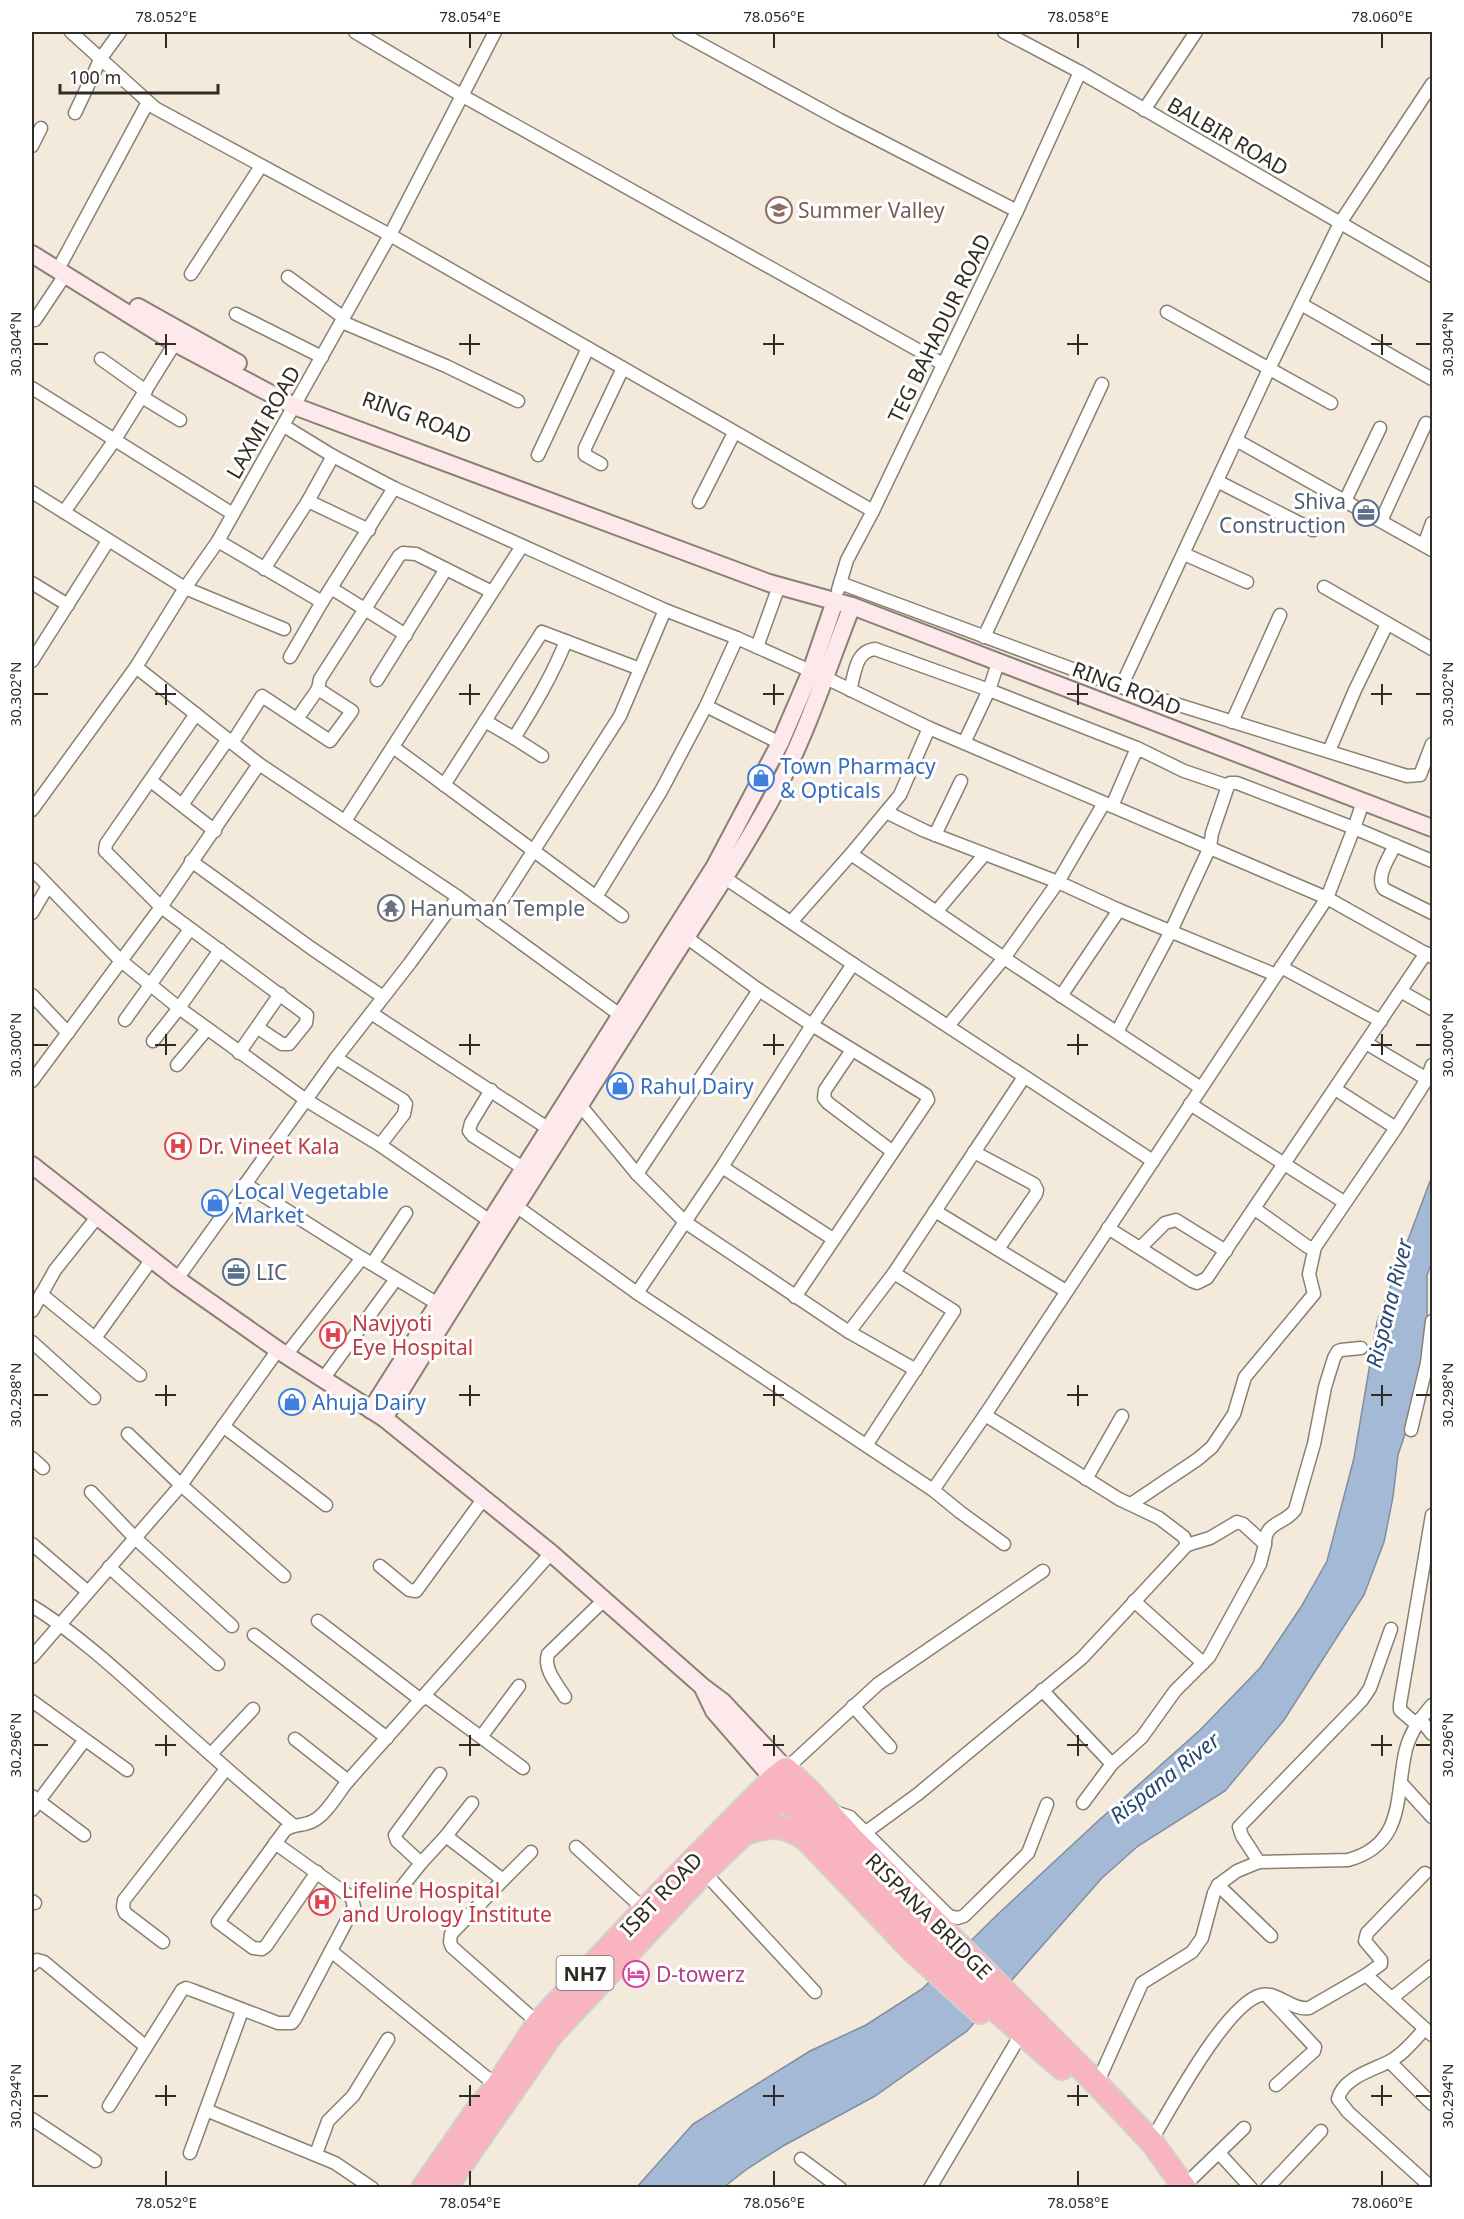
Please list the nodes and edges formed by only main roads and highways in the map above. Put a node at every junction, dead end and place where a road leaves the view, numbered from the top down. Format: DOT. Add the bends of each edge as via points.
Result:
graph roads {
  1 [pos="32,243"];
  2 [pos="32,254"];
  3 [pos="63,269"];
  4 [pos="296,401"];
  5 [pos="805,592"];
  6 [pos="835,601"];
  7 [pos="852,606"];
  8 [pos="818,674"];
  9 [pos="1432,828"];
  10 [pos="626,1019"];
  11 [pos="32,1165"];
  12 [pos="530,1172"];
  13 [pos="377,1414"];
  14 [pos="786,1783"];
  15 [pos="743,1834"];
  16 [pos="853,1840"];
  17 [pos="650,1916"];
  18 [pos="1009,2016"];
  19 [pos="423,2187"];
  20 [pos="444,2187"];
  21 [pos="1179,2187"];
  1 -- 3 [label="main road, RING ROAD"];
  2 -- 3 [label="main road, RING ROAD"];
  3 -- 4 [label="main road, RING ROAD" via="184,333"];
  3 -- 4 [label="main road, RING ROAD" via="176,343"];
  4 -- 5 [label="main road, RING ROAD" via="779,586"];
  4 -- 5 [label="main road, RING ROAD" via="782,577"];
  5 -- 6 [label="main road, RING ROAD"];
  6 -- 7 [label="main road, RING ROAD"];
  6 -- 8 [label="main road"];
  7 -- 8 [label="main road"];
  7 -- 9 [label="main road, RING ROAD"];
  8 -- 10 [label="main road" via="715,866"];
  8 -- 10 [label="main road" via="785,774 725,878"];
  10 -- 12 [label="main road" via="580,1105"];
  10 -- 12 [label="main road" via="549,1129"];
  11 -- 13 [label="main road" via="177,1279"];
  12 -- 13 [label="main road" via="516,1206"];
  12 -- 13 [label="main road" via="490,1221"];
  13 -- 14 [label="main road" via="551,1553 703,1687 714,1711 768,1773"];
  14 -- 15 [label="highway, NH7" via="771,1807"];
  14 -- 16 [label="highway"];
  14 -- 16 [label="highway" via="825,1809"];
  14 -- 17 [label="highway, ISBT ROAD / NH7"];
  15 -- 17 [label="highway, NH7"];
  15 -- 18 [label="highway" via="768,1826 784,1827 806,1839 913,1951"];
  16 -- 18 [label="highway, RISPANA BRIDGE" via="932,1941"];
  17 -- 19 [label="highway, ISBT ROAD / NH7" via="538,2024 498,2086"];
  17 -- 20 [label="highway, NH7" via="551,2035"];
  18 -- 21 [label="highway" via="1086,2089 1138,2149"];
  18 -- 21 [label="highway" via="1097,2084 1151,2141"];
}
